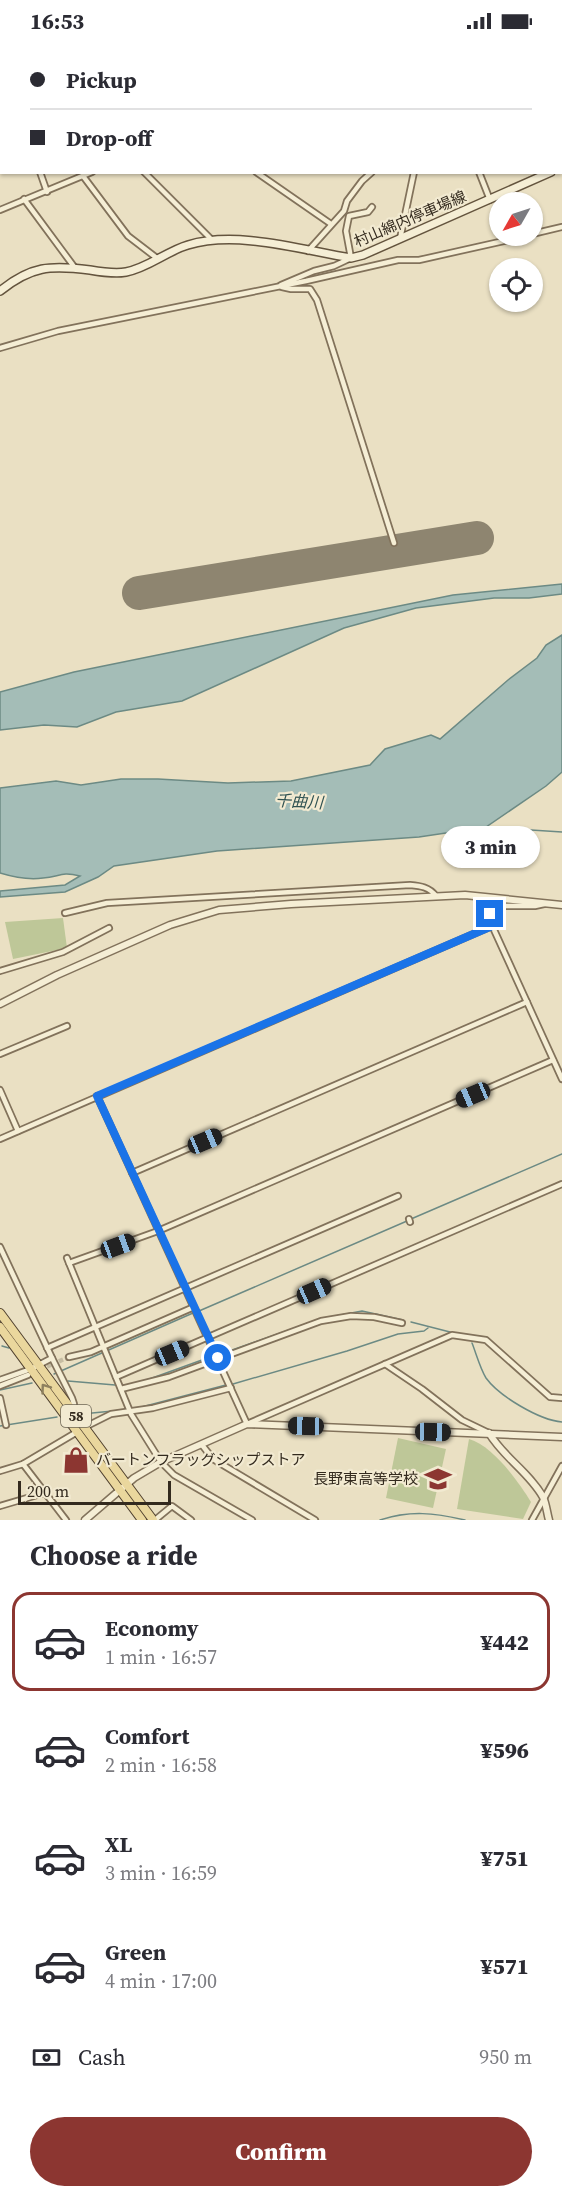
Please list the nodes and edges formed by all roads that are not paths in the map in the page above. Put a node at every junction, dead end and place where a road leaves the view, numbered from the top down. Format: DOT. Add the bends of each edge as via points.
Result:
graph roads {
  1 [pos="41,174"];
  2 [pos="88,174"];
  3 [pos="146,174"];
  4 [pos="259,174"];
  5 [pos="370,174"];
  6 [pos="414,174"];
  7 [pos="480,174"];
  8 [pos="547,174"];
  9 [pos="83,176"];
  10 [pos="47,192"];
  11 [pos="507,192"];
  12 [pos="489,197"];
  13 [pos="24,199"];
  14 [pos="489,200"];
  15 [pos="372,207"];
  16 [pos="0,210"];
  17 [pos="331,225"];
  18 [pos="562,227"];
  19 [pos="543,231"];
  20 [pos="400,239"];
  21 [pos="212,240"];
  22 [pos="489,244"];
  23 [pos="308,251"];
  24 [pos="351,258"];
  25 [pos="158,259"];
  26 [pos="75,268"];
  27 [pos="279,286"];
  28 [pos="0,291"];
  29 [pos="0,348"];
  30 [pos="394,543"];
  31 [pos="436,896"];
  32 [pos="546,903"];
  33 [pos="562,905"];
  34 [pos="65,913"];
  35 [pos="492,926"];
  36 [pos="109,928"];
  37 [pos="0,971"];
  38 [pos="527,1002"];
  39 [pos="0,1004"];
  40 [pos="67,1026"];
  41 [pos="0,1054"];
  42 [pos="554,1060"];
  43 [pos="562,1079"];
  44 [pos="0,1089"];
  45 [pos="97,1096"];
  46 [pos="18,1131"];
  47 [pos="0,1139"];
  48 [pos="132,1173"];
  49 [pos="562,1184"];
  50 [pos="398,1196"];
  51 [pos="158,1231"];
  52 [pos="0,1247"];
  53 [pos="185,1288"];
  54 [pos="194,1307"];
  55 [pos="0,1313"];
  56 [pos="402,1323"];
  57 [pos="94,1327"];
  58 [pos="0,1328"];
  59 [pos="208,1337"];
  60 [pos="47,1348"];
  61 [pos="105,1350"];
  62 [pos="69,1357"];
  63 [pos="52,1358"];
  64 [pos="218,1358"];
  65 [pos="385,1364"];
  66 [pos="32,1370"];
  67 [pos="116,1377"];
  68 [pos="0,1380"];
  69 [pos="0,1386"];
  70 [pos="231,1388"];
  71 [pos="121,1389"];
  72 [pos="0,1398"];
  73 [pos="562,1398"];
  74 [pos="71,1410"];
  75 [pos="130,1411"];
  76 [pos="6,1424"];
  77 [pos="247,1424"];
  78 [pos="85,1427"];
  79 [pos="77,1432"];
  80 [pos="489,1433"];
  81 [pos="562,1437"];
  82 [pos="202,1445"];
  83 [pos="161,1462"];
  84 [pos="24,1464"];
  85 [pos="562,1466"];
  86 [pos="0,1471"];
  87 [pos="123,1487"];
  88 [pos="44,1492"];
  89 [pos="543,1498"];
  90 [pos="0,1506"];
  91 [pos="240,1513"];
  92 [pos="66,1520"];
  93 [pos="85,1520"];
  94 [pos="142,1520"];
  95 [pos="154,1520"];
  96 [pos="191,1520"];
  97 [pos="235,1520"];
  98 [pos="252,1520"];
  99 [pos="315,1520"];
  100 [pos="532,1520"];
  101 [pos="549,1520"];
  1 -- 10 [label="street"];
  2 -- 9 [label="street"];
  3 -- 21 [label="street"];
  4 -- 17 [label="street"];
  5 -- 17 [label="street"];
  6 -- 20 [label="street"];
  7 -- 12 [label="street"];
  8 -- 11 [label="main road, 村山綿内停車場線"];
  9 -- 10 [label="street"];
  9 -- 25 [label="street" via="128,236"];
  10 -- 13 [label="street"];
  13 -- 16 [label="street"];
  13 -- 26 [label="street"];
  14 -- 20 [label="main road, 村山綿内停車場線"];
  15 -- 24 [label="street" via="368,212 349,216 346,231"];
  17 -- 23 [label="street"];
  18 -- 19 [label="street"];
  20 -- 24 [label="main road, 村山綿内停車場線"];
  21 -- 23 [label="main road, 村山綿内停車場線" via="269,243"];
  21 -- 25 [label="main road, 村山綿内停車場線" via="189,244"];
  22 -- 27 [label="street"];
  23 -- 24 [label="main road, 村山綿内停車場線"];
  24 -- 27 [label="street"];
  25 -- 26 [label="main road, 村山綿内停車場線" via="128,272"];
  26 -- 28 [label="main road, 村山綿内停車場線" via="40,269"];
  27 -- 29 [label="street" via="58,331"];
  27 -- 30 [label="street" via="310,288 317,300"];
  31 -- 32 [label="street"];
  31 -- 34 [label="street" via="423,886 411,885 107,903"];
  31 -- 39 [label="street" via="219,910 161,929"];
  32 -- 33 [label="street"];
  32 -- 35 [label="street" via="497,906 490,914"];
  35 -- 38 [label="street"];
  35 -- 45 [label="street"];
  36 -- 37 [label="street" via="63,952"];
  38 -- 42 [label="street"];
  38 -- 48 [label="street"];
  40 -- 41 [label="street"];
  42 -- 43 [label="street"];
  42 -- 51 [label="street"];
  44 -- 46 [label="street"];
  45 -- 46 [label="street"];
  45 -- 48 [label="street"];
  46 -- 47 [label="street"];
  48 -- 51 [label="street"];
  49 -- 59 [label="street"];
  50 -- 53 [label="street"];
  51 -- 53 [label="street"];
  51 -- 57 [label="street" via="68,1260"];
  52 -- 60 [label="street"];
  53 -- 54 [label="street"];
  53 -- 57 [label="street"];
  54 -- 59 [label="street"];
  54 -- 61 [label="street"];
  55 -- 66 [label="main road, 58"];
  56 -- 64 [label="street" via="351,1316 321,1320"];
  57 -- 60 [label="street"];
  57 -- 61 [label="street"];
  58 -- 66 [label="main road, 58"];
  59 -- 64 [label="street"];
  59 -- 67 [label="street"];
  60 -- 63 [label="street"];
  61 -- 62 [label="street"];
  61 -- 67 [label="street"];
  63 -- 66 [label="street"];
  63 -- 74 [label="street" via="72,1398"];
  64 -- 70 [label="street"];
  64 -- 71 [label="street" via="170,1377"];
  65 -- 73 [label="street" via="452,1335 486,1340 550,1397"];
  65 -- 77 [label="street"];
  65 -- 80 [label="street" via="462,1420"];
  66 -- 68 [label="street"];
  66 -- 69 [label="street"];
  66 -- 74 [label="main road, 58"];
  79 -- 66 [label="main road, 58, one-way"];
  67 -- 71 [label="street"];
  70 -- 75 [label="street"];
  70 -- 77 [label="street"];
  71 -- 75 [label="street"];
  72 -- 76 [label="street"];
  74 -- 78 [label="main road, 58"];
  75 -- 78 [label="street" via="111,1414"];
  75 -- 83 [label="street"];
  77 -- 80 [label="street"];
  77 -- 82 [label="street"];
  78 -- 87 [label="main road, 58"];
  79 -- 84 [label="street"];
  79 -- 87 [label="main road, 58"];
  80 -- 81 [label="street"];
  80 -- 89 [label="street"];
  82 -- 83 [label="street"];
  82 -- 99 [label="street" via="213,1459"];
  83 -- 87 [label="street"];
  83 -- 91 [label="street" via="174,1475"];
  84 -- 86 [label="street"];
  84 -- 88 [label="street"];
  85 -- 89 [label="street"];
  87 -- 93 [label="street"];
  87 -- 94 [label="main road, 58"];
  87 -- 95 [label="main road, 58"];
  88 -- 90 [label="street"];
  88 -- 92 [label="street"];
  89 -- 100 [label="street"];
  89 -- 101 [label="street"];
  91 -- 97 [label="street"];
  91 -- 98 [label="street"];
  95 -- 96 [label="street" via="172,1506"];
}
